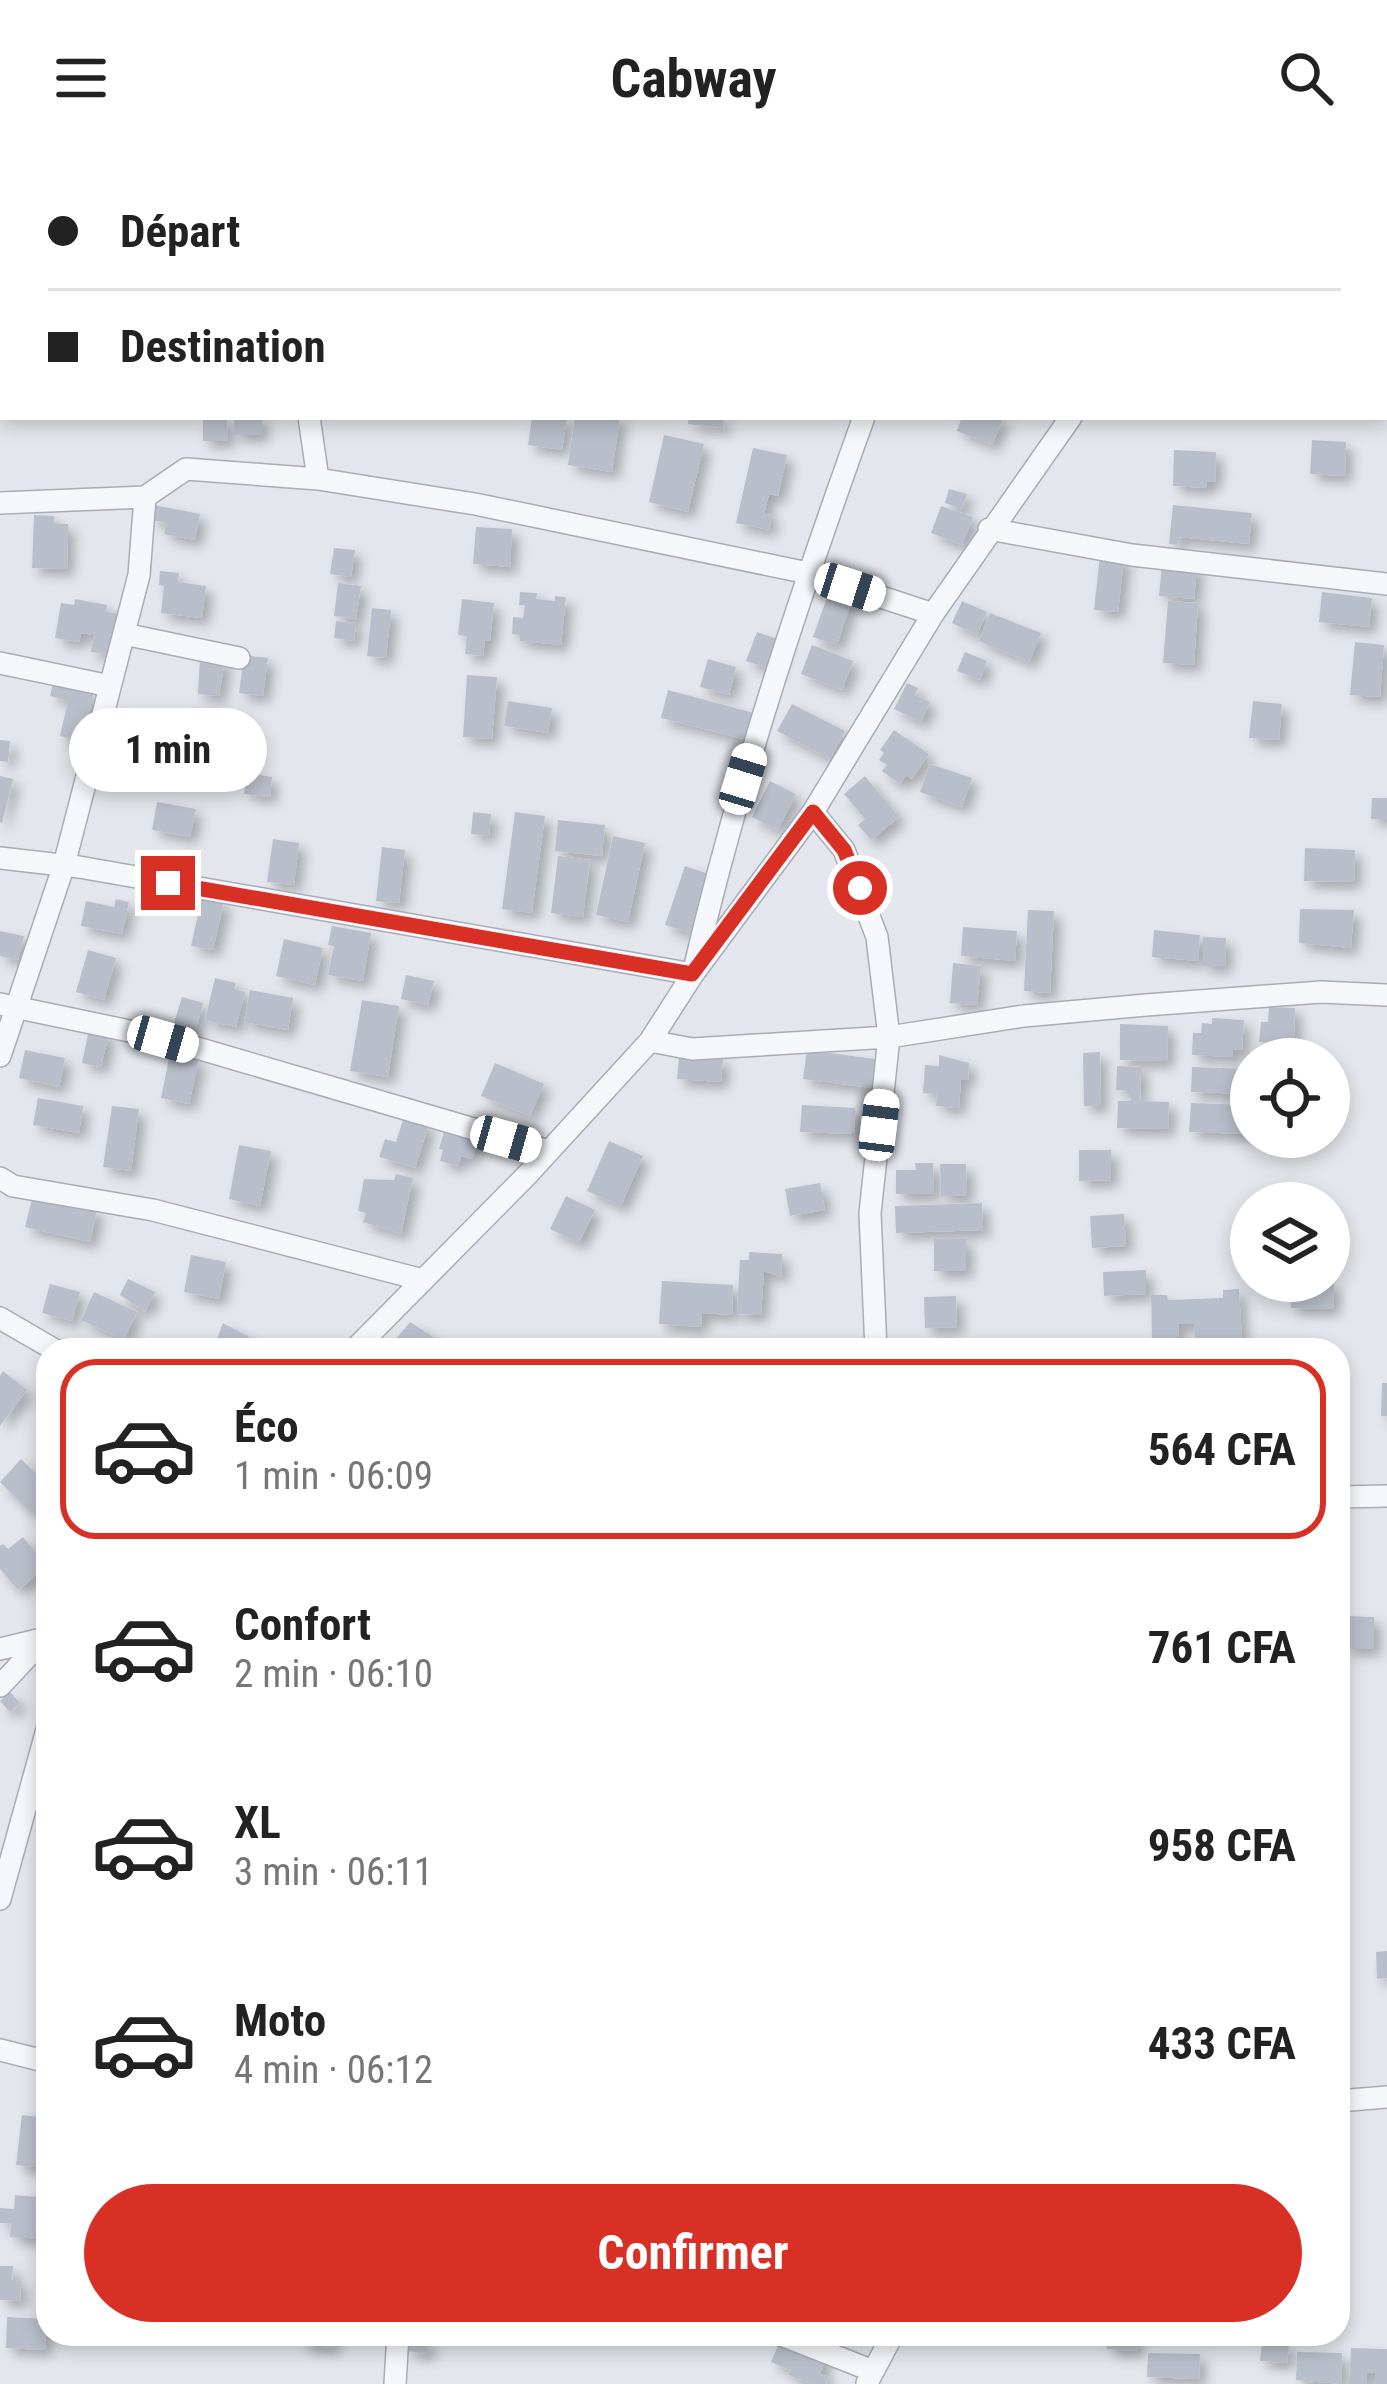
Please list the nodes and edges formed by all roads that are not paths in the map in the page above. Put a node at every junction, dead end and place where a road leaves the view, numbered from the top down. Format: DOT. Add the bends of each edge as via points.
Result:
graph roads {
  1 [pos="308,420"];
  2 [pos="863,420"];
  3 [pos="1069,420"];
  4 [pos="318,479"];
  5 [pos="146,497"];
  6 [pos="0,502"];
  7 [pos="989,530"];
  8 [pos="808,573"];
  9 [pos="1387,584"];
  10 [pos="933,614"];
  11 [pos="124,634"];
  12 [pos="239,658"];
  13 [pos="0,663"];
  14 [pos="110,686"];
  15 [pos="813,812"];
  16 [pos="0,858"];
  17 [pos="64,865"];
  18 [pos="692,974"];
  19 [pos="1387,995"];
  20 [pos="9,1005"];
  21 [pos="889,1037"];
  22 [pos="650,1040"];
  23 [pos="0,1056"];
  24 [pos="550,1151"];
  25 [pos="0,1178"];
  26 [pos="423,1280"];
  27 [pos="0,1318"];
  28 [pos="366,1338"];
  29 [pos="874,1338"];
  30 [pos="36,1339"];
  31 [pos="1387,1496"];
  32 [pos="1350,1497"];
  33 [pos="36,1640"];
  34 [pos="36,1648"];
  35 [pos="0,1649"];
  36 [pos="0,1686"];
  37 [pos="36,1770"];
  38 [pos="0,1900"];
  39 [pos="0,2050"];
  40 [pos="36,2059"];
  41 [pos="1387,2097"];
  42 [pos="1350,2100"];
  43 [pos="397,2346"];
  44 [pos="803,2346"];
  45 [pos="887,2346"];
  46 [pos="870,2378"];
  47 [pos="395,2384"];
  1 -- 4 [label="street"];
  2 -- 8 [label="street"];
  3 -- 7 [label="street"];
  4 -- 5 [label="street" via="186,469"];
  4 -- 8 [label="street"];
  5 -- 6 [label="street"];
  5 -- 11 [label="street"];
  7 -- 9 [label="street"];
  7 -- 10 [label="street"];
  8 -- 10 [label="street"];
  8 -- 18 [label="street"];
  10 -- 15 [label="street"];
  11 -- 12 [label="street"];
  11 -- 14 [label="street"];
  13 -- 14 [label="street"];
  14 -- 17 [label="street"];
  15 -- 18 [label="street"];
  15 -- 21 [label="street" via="844,850 878,937"];
  16 -- 17 [label="street"];
  17 -- 18 [label="street"];
  17 -- 20 [label="street"];
  18 -- 22 [label="street"];
  19 -- 21 [label="street" via="1146,1005"];
  20 -- 23 [label="street"];
  20 -- 24 [label="street" via="163,1039"];
  21 -- 22 [label="street" via="692,1049"];
  21 -- 29 [label="street" via="869,1213"];
  22 -- 24 [label="street"];
  24 -- 26 [label="street"];
  25 -- 26 [label="street"];
  26 -- 28 [label="street"];
  27 -- 30 [label="street"];
  31 -- 32 [label="street"];
  33 -- 35 [label="street"];
  34 -- 36 [label="street"];
  37 -- 38 [label="street"];
  39 -- 40 [label="street"];
  41 -- 42 [label="street"];
  43 -- 47 [label="street"];
  44 -- 46 [label="street"];
  45 -- 46 [label="street"];
}
